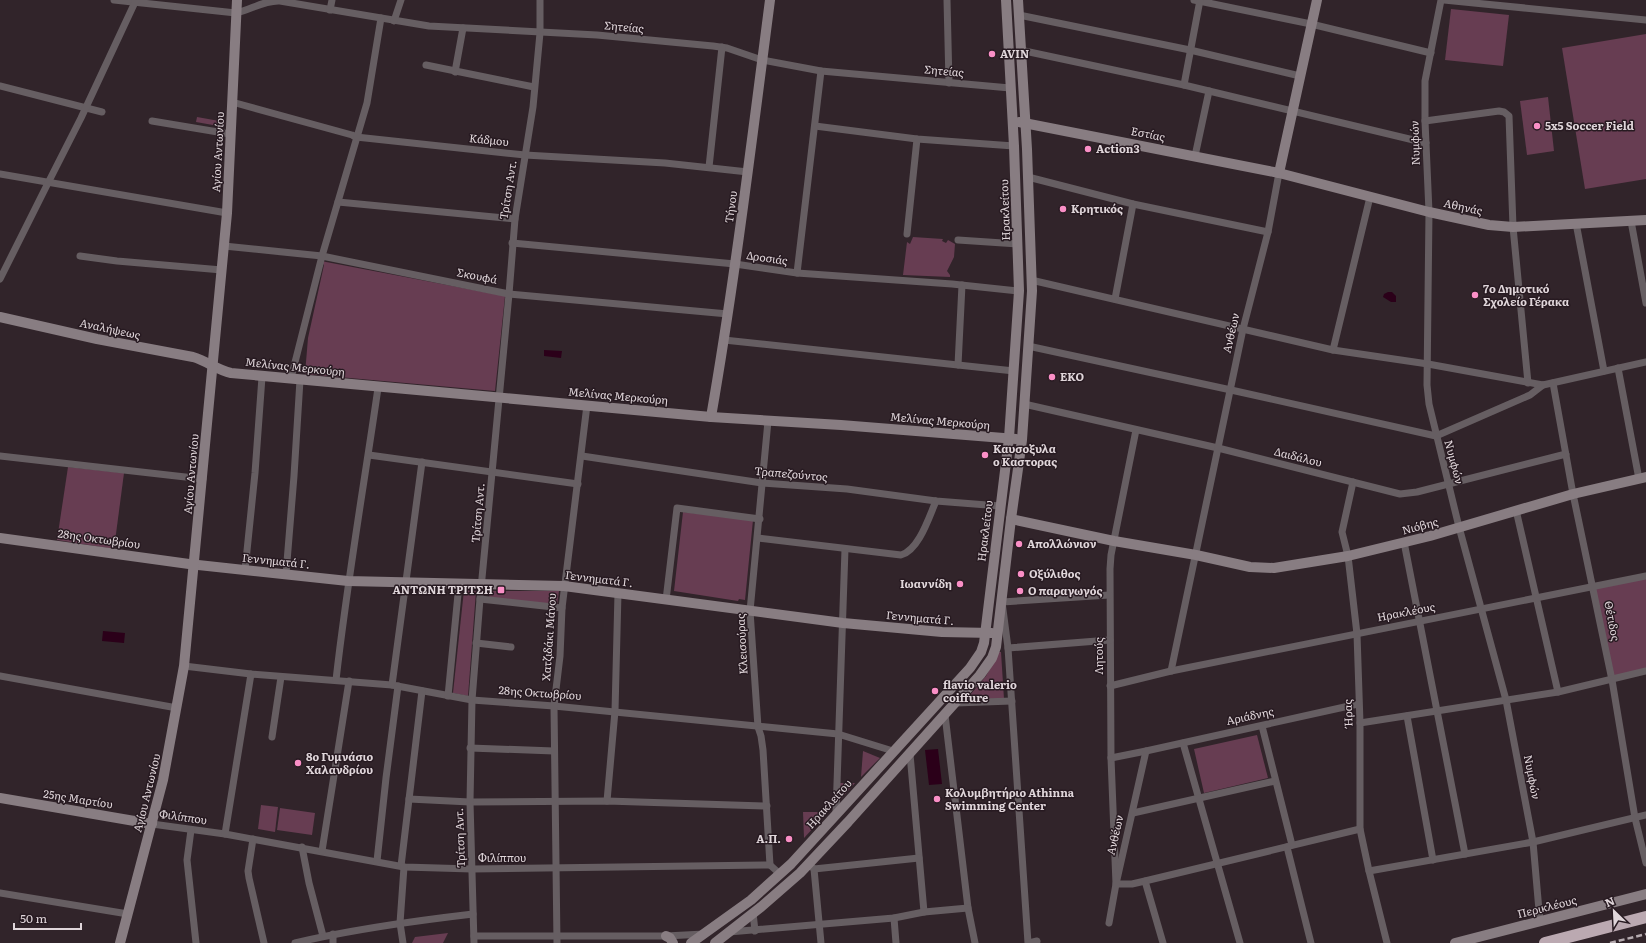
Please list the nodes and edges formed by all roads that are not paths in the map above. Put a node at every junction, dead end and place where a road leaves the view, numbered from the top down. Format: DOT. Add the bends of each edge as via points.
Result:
graph roads {
  1 [pos="114,0"];
  2 [pos="237,0"];
  3 [pos="332,0"];
  4 [pos="401,0"];
  5 [pos="540,0"];
  6 [pos="770,0"];
  7 [pos="948,0"];
  8 [pos="1006,0"];
  9 [pos="1018,0"];
  10 [pos="1198,0"];
  11 [pos="1317,0"];
  12 [pos="1441,0"];
  13 [pos="1444,0"];
  14 [pos="135,1"];
  15 [pos="1519,4"];
  16 [pos="330,10"];
  17 [pos="236,13"];
  18 [pos="1019,15"];
  19 [pos="380,18"];
  20 [pos="1646,20"];
  21 [pos="394,21"];
  22 [pos="1311,24"];
  23 [pos="463,28"];
  24 [pos="540,33"];
  25 [pos="722,47"];
  26 [pos="1020,50"];
  27 [pos="1190,50"];
  28 [pos="1431,53"];
  29 [pos="762,60"];
  30 [pos="426,65"];
  31 [pos="821,71"];
  32 [pos="455,72"];
  33 [pos="1300,76"];
  34 [pos="949,83"];
  35 [pos="1184,85"];
  36 [pos="0,86"];
  37 [pos="534,87"];
  38 [pos="1010,88"];
  39 [pos="1209,91"];
  40 [pos="232,102"];
  41 [pos="86,108"];
  42 [pos="1293,111"];
  43 [pos="102,112"];
  44 [pos="152,121"];
  45 [pos="1013,121"];
  46 [pos="1425,121"];
  47 [pos="1025,123"];
  48 [pos="814,126"];
  49 [pos="230,134"];
  50 [pos="356,137"];
  51 [pos="917,139"];
  52 [pos="1426,143"];
  53 [pos="1014,146"];
  54 [pos="525,155"];
  55 [pos="1195,156"];
  56 [pos="710,167"];
  57 [pos="748,172"];
  58 [pos="1279,173"];
  59 [pos="0,174"];
  60 [pos="1028,177"];
  61 [pos="48,183"];
  62 [pos="1370,197"];
  63 [pos="338,202"];
  64 [pos="1133,204"];
  65 [pos="1429,212"];
  66 [pos="227,213"];
  67 [pos="515,219"];
  68 [pos="1646,220"];
  69 [pos="1631,221"];
  70 [pos="1576,223"];
  71 [pos="1513,227"];
  72 [pos="1268,232"];
  73 [pos="907,234"];
  74 [pos="958,240"];
  75 [pos="512,243"];
  76 [pos="1018,244"];
  77 [pos="224,246"];
  78 [pos="80,256"];
  79 [pos="322,256"];
  80 [pos="734,264"];
  81 [pos="222,270"];
  82 [pos="797,273"];
  83 [pos="0,279"];
  84 [pos="1031,280"];
  85 [pos="962,285"];
  86 [pos="1019,292"];
  87 [pos="509,294"];
  88 [pos="1115,299"];
  89 [pos="1646,303"];
  90 [pos="728,314"];
  91 [pos="0,317"];
  92 [pos="1243,329"];
  93 [pos="724,340"];
  94 [pos="1028,346"];
  95 [pos="1333,350"];
  96 [pos="1646,362"];
  97 [pos="1428,364"];
  98 [pos="958,365"];
  99 [pos="213,366"];
  100 [pos="1618,368"];
  101 [pos="1014,371"];
  102 [pos="1604,371"];
  103 [pos="262,377"];
  104 [pos="295,379"];
  105 [pos="1528,383"];
  106 [pos="1553,383"];
  107 [pos="1543,385"];
  108 [pos="378,388"];
  109 [pos="1231,390"];
  110 [pos="499,398"];
  111 [pos="1024,404"];
  112 [pos="587,405"];
  113 [pos="711,417"];
  114 [pos="768,421"];
  115 [pos="1136,430"];
  116 [pos="1436,436"];
  117 [pos="1009,438"];
  118 [pos="1022,440"];
  119 [pos="1218,448"];
  120 [pos="1566,454"];
  121 [pos="368,455"];
  122 [pos="0,456"];
  123 [pos="582,456"];
  124 [pos="422,462"];
  125 [pos="492,473"];
  126 [pos="1643,478"];
  127 [pos="203,479"];
  128 [pos="1353,482"];
  129 [pos="762,483"];
  130 [pos="578,484"];
  131 [pos="1448,484"];
  132 [pos="1573,494"];
  133 [pos="936,501"];
  134 [pos="1000,506"];
  135 [pos="1516,510"];
  136 [pos="760,518"];
  137 [pos="1011,519"];
  138 [pos="1459,527"];
  139 [pos="0,538"];
  140 [pos="758,538"];
  141 [pos="1114,541"];
  142 [pos="1404,542"];
  143 [pos="844,549"];
  144 [pos="1196,555"];
  145 [pos="1348,556"];
  146 [pos="195,564"];
  147 [pos="245,570"];
  148 [pos="286,574"];
  149 [pos="1646,576"];
  150 [pos="348,581"];
  151 [pos="405,582"];
  152 [pos="459,584"];
  153 [pos="481,584"];
  154 [pos="564,586"];
  155 [pos="1593,586"];
  156 [pos="618,593"];
  157 [pos="1110,595"];
  158 [pos="1537,597"];
  159 [pos="480,599"];
  160 [pos="666,600"];
  161 [pos="1002,602"];
  162 [pos="562,608"];
  163 [pos="1481,609"];
  164 [pos="750,611"];
  165 [pos="1419,621"];
  166 [pos="843,623"];
  167 [pos="999,632"];
  168 [pos="986,633"];
  169 [pos="1357,634"];
  170 [pos="1110,640"];
  171 [pos="476,643"];
  172 [pos="511,647"];
  173 [pos="1008,648"];
  174 [pos="184,666"];
  175 [pos="1171,671"];
  176 [pos="1646,671"];
  177 [pos="251,674"];
  178 [pos="0,676"];
  179 [pos="281,677"];
  180 [pos="336,680"];
  181 [pos="1612,680"];
  182 [pos="349,681"];
  183 [pos="395,685"];
  184 [pos="1110,686"];
  185 [pos="422,691"];
  186 [pos="1558,692"];
  187 [pos="448,696"];
  188 [pos="472,700"];
  189 [pos="1012,700"];
  190 [pos="1506,700"];
  191 [pos="955,704"];
  192 [pos="1358,704"];
  193 [pos="554,706"];
  194 [pos="177,708"];
  195 [pos="615,712"];
  196 [pos="1437,712"];
  197 [pos="945,715"];
  198 [pos="1407,716"];
  199 [pos="1360,723"];
  200 [pos="1262,726"];
  201 [pos="758,727"];
  202 [pos="838,734"];
  203 [pos="272,737"];
  204 [pos="1183,743"];
  205 [pos="470,748"];
  206 [pos="554,751"];
  207 [pos="893,751"];
  208 [pos="1146,751"];
  209 [pos="910,754"];
  210 [pos="1111,758"];
  211 [pos="1275,781"];
  212 [pos="0,798"];
  213 [pos="1199,798"];
  214 [pos="409,799"];
  215 [pos="555,801"];
  216 [pos="607,801"];
  217 [pos="470,802"];
  218 [pos="767,806"];
  219 [pos="1133,813"];
  220 [pos="836,814"];
  221 [pos="1646,815"];
  222 [pos="1635,818"];
  223 [pos="152,824"];
  224 [pos="1360,829"];
  225 [pos="191,830"];
  226 [pos="225,834"];
  227 [pos="253,839"];
  228 [pos="1533,842"];
  229 [pos="1289,846"];
  230 [pos="302,847"];
  231 [pos="322,851"];
  232 [pos="1465,854"];
  233 [pos="919,858"];
  234 [pos="1433,860"];
  235 [pos="377,861"];
  236 [pos="1218,863"];
  237 [pos="1646,863"];
  238 [pos="770,865"];
  239 [pos="812,866"];
  240 [pos="402,867"];
  241 [pos="472,869"];
  242 [pos="556,869"];
  243 [pos="1369,871"];
  244 [pos="780,874"];
  245 [pos="1145,881"];
  246 [pos="1116,884"];
  247 [pos="0,893"];
  248 [pos="1646,894"];
  249 [pos="968,908"];
  250 [pos="924,912"];
  251 [pos="753,913"];
  252 [pos="128,914"];
  253 [pos="473,914"];
  254 [pos="1646,917"];
  255 [pos="894,918"];
  256 [pos="1540,922"];
  257 [pos="400,923"];
  258 [pos="1109,923"];
  259 [pos="820,925"];
  260 [pos="755,931"];
  261 [pos="729,932"];
  262 [pos="333,934"];
  263 [pos="704,934"];
  264 [pos="323,936"];
  265 [pos="557,939"];
  266 [pos="669,939"];
  267 [pos="474,940"];
  268 [pos="1037,941"];
  269 [pos="120,943"];
  270 [pos="196,943"];
  271 [pos="264,943"];
  272 [pos="295,943"];
  273 [pos="333,943"];
  274 [pos="403,943"];
  275 [pos="691,943"];
  276 [pos="715,943"];
  277 [pos="822,943"];
  278 [pos="896,943"];
  279 [pos="975,943"];
  280 [pos="1029,943"];
  281 [pos="1163,943"];
  282 [pos="1240,943"];
  283 [pos="1311,943"];
  284 [pos="1388,943"];
  285 [pos="1455,943"];
  286 [pos="1545,943"];
  1 -- 14 [label="street"];
  2 -- 17 [label="street, Αγίου Αντωνίου"];
  3 -- 16 [label="street"];
  4 -- 21 [label="street"];
  5 -- 24 [label="street, Τρίτση Αντ."];
  6 -- 29 [label="street, Τήνου"];
  7 -- 34 [label="street"];
  8 -- 38 [label="street, Ηρακλείτου"];
  9 -- 18 [label="street"];
  10 -- 22 [label="street"];
  10 -- 27 [label="street"];
  11 -- 22 [label="street, Ανθέων"];
  12 -- 28 [label="street, Νυμφών"];
  13 -- 15 [label="street"];
  14 -- 17 [label="street"];
  14 -- 41 [label="street"];
  15 -- 20 [label="street"];
  16 -- 17 [label="street, Σητείας" via="272,0"];
  16 -- 19 [label="street, Σητείας"];
  17 -- 40 [label="street, Αγίου Αντωνίου"];
  18 -- 26 [label="street"];
  18 -- 27 [label="street"];
  19 -- 21 [label="street, Σητείας"];
  19 -- 50 [label="street" via="367,103"];
  21 -- 23 [label="street, Σητείας"];
  22 -- 28 [label="street"];
  22 -- 33 [label="street, Ανθέων"];
  23 -- 24 [label="street, Σητείας"];
  23 -- 32 [label="street"];
  24 -- 25 [label="street, Σητείας" via="597,35"];
  24 -- 37 [label="street, Τρίτση Αντ."];
  25 -- 29 [label="street, Σητείας"];
  25 -- 56 [label="street"];
  26 -- 35 [label="street"];
  26 -- 47 [label="street"];
  27 -- 33 [label="street"];
  27 -- 35 [label="street"];
  28 -- 46 [label="street, Νυμφών" via="1425,81"];
  29 -- 31 [label="street, Σητείας"];
  29 -- 57 [label="street, Τήνου"];
  30 -- 32 [label="street"];
  31 -- 34 [label="street, Σητείας"];
  31 -- 48 [label="street"];
  32 -- 37 [label="street"];
  33 -- 42 [label="street, Ανθέων"];
  34 -- 38 [label="street, Σητείας"];
  35 -- 39 [label="street"];
  36 -- 41 [label="street"];
  37 -- 54 [label="street, Τρίτση Αντ." via="531,125"];
  38 -- 45 [label="street, Ηρακλείτου"];
  39 -- 42 [label="street"];
  39 -- 55 [label="street"];
  40 -- 49 [label="street, Αγίου Αντωνίου"];
  40 -- 50 [label="street, Κάδμου"];
  41 -- 43 [label="street"];
  41 -- 61 [label="street"];
  42 -- 52 [label="street"];
  42 -- 58 [label="street, Ανθέων"];
  44 -- 49 [label="street"];
  45 -- 47 [label="street, Εστίας"];
  45 -- 53 [label="street, Ηρακλείτου"];
  46 -- 52 [label="street, Νυμφών"];
  46 -- 71 [label="street" via="1499,111 1509,116"];
  47 -- 55 [label="street, Εστίας"];
  47 -- 60 [label="street"];
  48 -- 51 [label="street"];
  48 -- 82 [label="street"];
  49 -- 66 [label="street, Αγίου Αντωνίου"];
  50 -- 54 [label="street, Κάδμου"];
  50 -- 63 [label="street"];
  51 -- 53 [label="street"];
  51 -- 73 [label="street"];
  52 -- 65 [label="street, Νυμφών"];
  53 -- 76 [label="street, Ηρακλείτου"];
  54 -- 56 [label="street, Κάδμου"];
  54 -- 67 [label="street, Τρίτση Αντ."];
  55 -- 58 [label="street, Εστίας"];
  56 -- 57 [label="street, Κάδμου"];
  57 -- 80 [label="street, Τήνου"];
  58 -- 62 [label="street, Αθηνάς"];
  58 -- 72 [label="street, Ανθέων"];
  59 -- 61 [label="street"];
  60 -- 64 [label="street"];
  60 -- 84 [label="street"];
  61 -- 66 [label="street"];
  61 -- 83 [label="street"];
  62 -- 65 [label="street, Αθηνάς"];
  62 -- 95 [label="street"];
  63 -- 67 [label="street"];
  63 -- 79 [label="street"];
  64 -- 72 [label="street"];
  64 -- 88 [label="street"];
  65 -- 71 [label="street, Αθηνάς" via="1489,225"];
  65 -- 97 [label="street, Νυμφών"];
  66 -- 77 [label="street, Αγίου Αντωνίου"];
  67 -- 75 [label="street, Τρίτση Αντ."];
  68 -- 69 [label="street, Αθηνάς"];
  69 -- 70 [label="street, Αθηνάς"];
  69 -- 89 [label="street"];
  70 -- 71 [label="street, Αθηνάς"];
  70 -- 102 [label="street"];
  71 -- 105 [label="street"];
  72 -- 92 [label="street, Ανθέων"];
  74 -- 76 [label="street"];
  75 -- 80 [label="street, Δροσιάς"];
  75 -- 87 [label="street, Τρίτση Αντ."];
  76 -- 86 [label="street, Ηρακλείτου"];
  77 -- 79 [label="street, Σκουφά"];
  77 -- 81 [label="street, Αγίου Αντωνίου"];
  78 -- 81 [label="street"];
  79 -- 87 [label="street, Σκουφά"];
  79 -- 104 [label="street"];
  80 -- 82 [label="street, Δροσιάς"];
  80 -- 90 [label="street, Τήνου"];
  81 -- 99 [label="street, Αγίου Αντωνίου"];
  82 -- 85 [label="street, Δροσιάς"];
  84 -- 88 [label="street"];
  84 -- 94 [label="street"];
  85 -- 86 [label="street, Δροσιάς"];
  85 -- 98 [label="street"];
  86 -- 101 [label="street, Ηρακλείτου"];
  87 -- 90 [label="street, Σκουφά"];
  87 -- 110 [label="street, Τρίτση Αντ."];
  88 -- 92 [label="street"];
  90 -- 93 [label="street, Τήνου"];
  91 -- 99 [label="street, Αναλήψεως" via="193,357"];
  92 -- 95 [label="street"];
  92 -- 109 [label="street, Ανθέων"];
  93 -- 98 [label="street"];
  93 -- 113 [label="street, Τήνου"];
  94 -- 109 [label="street"];
  94 -- 111 [label="street"];
  95 -- 97 [label="street"];
  96 -- 100 [label="street"];
  97 -- 105 [label="street"];
  97 -- 116 [label="street, Νυμφών" via="1429,404"];
  98 -- 101 [label="street"];
  99 -- 103 [label="street, Μελίνας Μερκούρη" via="226,372"];
  99 -- 127 [label="street, Αγίου Αντωνίου"];
  100 -- 102 [label="street"];
  100 -- 126 [label="street"];
  101 -- 117 [label="street, Ηρακλείτου"];
  102 -- 106 [label="street"];
  103 -- 104 [label="street, Μελίνας Μερκούρη"];
  103 -- 147 [label="street"];
  104 -- 108 [label="street, Μελίνας Μερκούρη"];
  104 -- 148 [label="street" via="294,476"];
  105 -- 107 [label="street"];
  106 -- 107 [label="street"];
  106 -- 120 [label="street, Θέτιδος"];
  107 -- 116 [label="street" via="1530,395"];
  108 -- 110 [label="street, Μελίνας Μερκούρη"];
  108 -- 121 [label="street"];
  109 -- 116 [label="street"];
  109 -- 119 [label="street, Ανθέων"];
  110 -- 112 [label="street, Μελίνας Μερκούρη"];
  110 -- 125 [label="street, Τρίτση Αντ."];
  111 -- 115 [label="street, Δαιδάλου"];
  111 -- 118 [label="street"];
  112 -- 113 [label="street, Μελίνας Μερκούρη"];
  112 -- 123 [label="street, Χατζιδάκι Μάνου"];
  113 -- 114 [label="street, Μελίνας Μερκούρη"];
  114 -- 117 [label="street, Μελίνας Μερκούρη"];
  114 -- 129 [label="street, Κλεισούρας"];
  115 -- 119 [label="street, Δαιδάλου"];
  115 -- 141 [label="street, Λητούς"];
  116 -- 131 [label="street, Νυμφών"];
  117 -- 118 [label="street, Μελίνας Μερκούρη"];
  117 -- 134 [label="street, Ηρακλείτου"];
  118 -- 137 [label="street"];
  119 -- 128 [label="street, Δαιδάλου"];
  119 -- 144 [label="street, Ανθέων"];
  120 -- 131 [label="street, Δαιδάλου"];
  120 -- 132 [label="street, Θέτιδος"];
  121 -- 124 [label="street"];
  121 -- 150 [label="street"];
  122 -- 127 [label="street"];
  123 -- 129 [label="street, Τραπεζούντος"];
  123 -- 130 [label="street, Χατζιδάκι Μάνου"];
  124 -- 125 [label="street"];
  124 -- 151 [label="street"];
  125 -- 130 [label="street"];
  125 -- 153 [label="street, Τρίτση Αντ."];
  126 -- 132 [label="street, Νιόβης"];
  127 -- 146 [label="street, Αγίου Αντωνίου"];
  128 -- 131 [label="street, Δαιδάλου" via="1400,494"];
  128 -- 145 [label="street, Ήρας" via="1342,532"];
  129 -- 133 [label="street, Τραπεζούντος" via="847,489"];
  129 -- 136 [label="street, Κλεισούρας"];
  130 -- 154 [label="street, Χατζιδάκι Μάνου"];
  131 -- 138 [label="street, Νυμφών"];
  132 -- 135 [label="street, Νιόβης"];
  132 -- 155 [label="street, Θέτιδος"];
  133 -- 134 [label="street, Τραπεζούντος"];
  133 -- 143 [label="street" via="923,531 906,553 901,555"];
  134 -- 168 [label="street, Ηρακλείτου"];
  135 -- 138 [label="street, Νιόβης"];
  135 -- 158 [label="street"];
  136 -- 140 [label="street, Κλεισούρας"];
  136 -- 160 [label="street" via="677,508"];
  137 -- 141 [label="street"];
  137 -- 161 [label="street"];
  138 -- 142 [label="street, Νιόβης"];
  138 -- 163 [label="street, Νυμφών"];
  139 -- 146 [label="street, 28ης Οκτωβρίου"];
  140 -- 143 [label="street"];
  140 -- 164 [label="street, Κλεισούρας"];
  141 -- 144 [label="street"];
  141 -- 157 [label="street, Λητούς"];
  142 -- 145 [label="street, Νιόβης"];
  142 -- 165 [label="street"];
  143 -- 166 [label="street"];
  144 -- 145 [label="street, Νιόβης" via="1250,567 1274,568"];
  144 -- 175 [label="street, Ανθέων"];
  145 -- 169 [label="street, Ήρας"];
  146 -- 147 [label="street, Γεννηματά Γ."];
  146 -- 174 [label="street, Αγίου Αντωνίου"];
  147 -- 148 [label="street, Γεννηματά Γ."];
  148 -- 150 [label="street, Γεννηματά Γ."];
  149 -- 155 [label="street, Ηρακλέους"];
  150 -- 151 [label="street, Γεννηματά Γ."];
  150 -- 180 [label="street"];
  151 -- 152 [label="street, Γεννηματά Γ."];
  151 -- 183 [label="street"];
  152 -- 153 [label="street, Γεννηματά Γ."];
  152 -- 187 [label="street"];
  153 -- 154 [label="street, Γεννηματά Γ."];
  153 -- 159 [label="street, Τρίτση Αντ."];
  154 -- 156 [label="street, Γεννηματά Γ."];
  154 -- 162 [label="street, Χατζιδάκι Μάνου"];
  155 -- 158 [label="street, Ηρακλέους"];
  155 -- 181 [label="street, Θέτιδος"];
  156 -- 160 [label="street, Γεννηματά Γ."];
  156 -- 195 [label="street"];
  157 -- 161 [label="street"];
  157 -- 170 [label="street, Λητούς"];
  158 -- 163 [label="street, Ηρακλέους"];
  158 -- 186 [label="street"];
  159 -- 162 [label="street"];
  159 -- 171 [label="street, Τρίτση Αντ."];
  160 -- 164 [label="street, Γεννηματά Γ."];
  161 -- 167 [label="street"];
  161 -- 173 [label="street"];
  162 -- 193 [label="street, Χατζιδάκι Μάνου"];
  163 -- 165 [label="street, Ηρακλέους"];
  163 -- 190 [label="street, Νυμφών"];
  164 -- 166 [label="street, Γεννηματά Γ."];
  164 -- 201 [label="street, Κλεισούρας"];
  165 -- 169 [label="street, Ηρακλέους"];
  165 -- 196 [label="street"];
  166 -- 168 [label="street, Γεννηματά Γ." via="942,632"];
  166 -- 202 [label="street"];
  167 -- 168 [label="street, Γεννηματά Γ."];
  167 -- 191 [label="street" via="996,649 986,667"];
  168 -- 207 [label="street, Ηρακλείτου" via="976,659"];
  169 -- 175 [label="street, Ηρακλέους"];
  169 -- 192 [label="street, Ήρας"];
  170 -- 173 [label="street"];
  170 -- 184 [label="street, Λητούς"];
  171 -- 172 [label="street"];
  171 -- 188 [label="street, Τρίτση Αντ."];
  173 -- 189 [label="street"];
  174 -- 177 [label="street, 28ης Οκτωβρίου"];
  174 -- 194 [label="street, Αγίου Αντωνίου"];
  175 -- 184 [label="street, Ηρακλέους"];
  176 -- 181 [label="street"];
  177 -- 179 [label="street, 28ης Οκτωβρίου"];
  177 -- 226 [label="street"];
  178 -- 194 [label="street"];
  179 -- 180 [label="street, 28ης Οκτωβρίου"];
  179 -- 203 [label="street"];
  180 -- 182 [label="street, 28ης Οκτωβρίου"];
  181 -- 186 [label="street"];
  181 -- 222 [label="street, Θέτιδος"];
  182 -- 183 [label="street, 28ης Οκτωβρίου"];
  182 -- 231 [label="street"];
  183 -- 185 [label="street, 28ης Οκτωβρίου"];
  183 -- 235 [label="street"];
  184 -- 210 [label="street, Λητούς"];
  185 -- 187 [label="street, 28ης Οκτωβρίου"];
  185 -- 214 [label="street"];
  186 -- 190 [label="street"];
  187 -- 188 [label="street, 28ης Οκτωβρίου"];
  188 -- 193 [label="street, 28ης Οκτωβρίου"];
  188 -- 205 [label="street, Τρίτση Αντ."];
  189 -- 191 [label="street"];
  189 -- 280 [label="street"];
  190 -- 196 [label="street"];
  190 -- 228 [label="street, Νυμφών"];
  191 -- 197 [label="street"];
  192 -- 199 [label="street, Ήρας"];
  192 -- 200 [label="street, Αριάδνης"];
  193 -- 195 [label="street, 28ης Οκτωβρίου"];
  193 -- 206 [label="street, Χατζιδάκι Μάνου"];
  194 -- 223 [label="street, Αγίου Αντωνίου"];
  195 -- 201 [label="street, 28ης Οκτωβρίου"];
  195 -- 216 [label="street"];
  196 -- 198 [label="street"];
  196 -- 232 [label="street"];
  197 -- 209 [label="street"];
  197 -- 249 [label="street"];
  198 -- 199 [label="street"];
  198 -- 234 [label="street"];
  199 -- 224 [label="street, Ήρας"];
  200 -- 204 [label="street, Αριάδνης"];
  200 -- 211 [label="street"];
  201 -- 202 [label="street, 28ης Οκτωβρίου"];
  201 -- 218 [label="street, Κλεισούρας" via="763,743"];
  202 -- 207 [label="street, 28ης Οκτωβρίου"];
  202 -- 220 [label="street"];
  204 -- 208 [label="street, Αριάδνης"];
  204 -- 213 [label="street"];
  205 -- 206 [label="street"];
  205 -- 217 [label="street, Τρίτση Αντ."];
  206 -- 215 [label="street, Χατζιδάκι Μάνου"];
  207 -- 220 [label="street, Ηρακλείτου"];
  208 -- 210 [label="street, Αριάδνης"];
  208 -- 219 [label="street, Ανθέων"];
  209 -- 233 [label="street"];
  209 -- 239 [label="street"];
  210 -- 246 [label="street, Λητούς"];
  211 -- 213 [label="street"];
  211 -- 229 [label="street"];
  212 -- 223 [label="street, 25ης Μαρτίου"];
  213 -- 219 [label="street"];
  213 -- 236 [label="street"];
  214 -- 217 [label="street"];
  214 -- 240 [label="street"];
  215 -- 216 [label="street"];
  215 -- 217 [label="street"];
  215 -- 242 [label="street, Χατζιδάκι Μάνου"];
  216 -- 218 [label="street"];
  217 -- 241 [label="street, Τρίτση Αντ."];
  218 -- 238 [label="street, Κλεισούρας"];
  219 -- 246 [label="street, Ανθέων"];
  220 -- 244 [label="street, Ηρακλείτου"];
  221 -- 222 [label="street"];
  222 -- 228 [label="street"];
  222 -- 237 [label="street, Θέτιδος"];
  223 -- 225 [label="street, Φιλίππου"];
  223 -- 252 [label="street, Αγίου Αντωνίου"];
  224 -- 229 [label="street"];
  224 -- 243 [label="street, Ήρας"];
  225 -- 226 [label="street, Φιλίππου"];
  225 -- 270 [label="street" via="187,860"];
  226 -- 227 [label="street, Φιλίππου"];
  227 -- 230 [label="street, Φιλίππου"];
  227 -- 271 [label="street" via="248,871"];
  228 -- 232 [label="street"];
  228 -- 256 [label="street, Νυμφών"];
  229 -- 236 [label="street"];
  229 -- 283 [label="street"];
  230 -- 231 [label="street, Φιλίππου"];
  230 -- 264 [label="street"];
  231 -- 235 [label="street, Φιλίππου"];
  232 -- 234 [label="street"];
  233 -- 239 [label="street"];
  233 -- 250 [label="street"];
  234 -- 243 [label="street"];
  235 -- 240 [label="street, Φιλίππου"];
  236 -- 245 [label="street"];
  236 -- 282 [label="street"];
  238 -- 242 [label="street, Φιλίππου"];
  238 -- 244 [label="street"];
  239 -- 251 [label="street"];
  239 -- 259 [label="street"];
  240 -- 241 [label="street, Φιλίππου"];
  240 -- 257 [label="street"];
  241 -- 242 [label="street, Φιλίππου"];
  241 -- 253 [label="street, Τρίτση Αντ."];
  242 -- 265 [label="street, Χατζιδάκι Μάνου"];
  243 -- 284 [label="street, Ήρας"];
  244 -- 263 [label="street, Ηρακλείτου" via="751,900"];
  245 -- 246 [label="street"];
  245 -- 281 [label="street"];
  246 -- 258 [label="street, Ανθέων"];
  247 -- 252 [label="street"];
  248 -- 256 [label="street, Περικλέους"];
  249 -- 250 [label="street"];
  249 -- 279 [label="street"];
  250 -- 255 [label="street"];
  251 -- 260 [label="street"];
  251 -- 261 [label="street"];
  252 -- 269 [label="street, Αγίου Αντωνίου"];
  253 -- 257 [label="street"];
  253 -- 267 [label="street, Τρίτση Αντ."];
  254 -- 286 [label="highway"];
  255 -- 259 [label="street"];
  255 -- 278 [label="street"];
  256 -- 285 [label="street, Περικλέους"];
  257 -- 262 [label="street"];
  257 -- 274 [label="street"];
  259 -- 260 [label="street"];
  259 -- 277 [label="street"];
  260 -- 261 [label="street"];
  261 -- 276 [label="street"];
  262 -- 264 [label="street"];
  262 -- 273 [label="street"];
  263 -- 266 [label="street"];
  263 -- 275 [label="street, Ηρακλείτου"];
  264 -- 272 [label="street"];
  265 -- 266 [label="street"];
  265 -- 267 [label="street"];
  268 -- 280 [label="street"];
}
